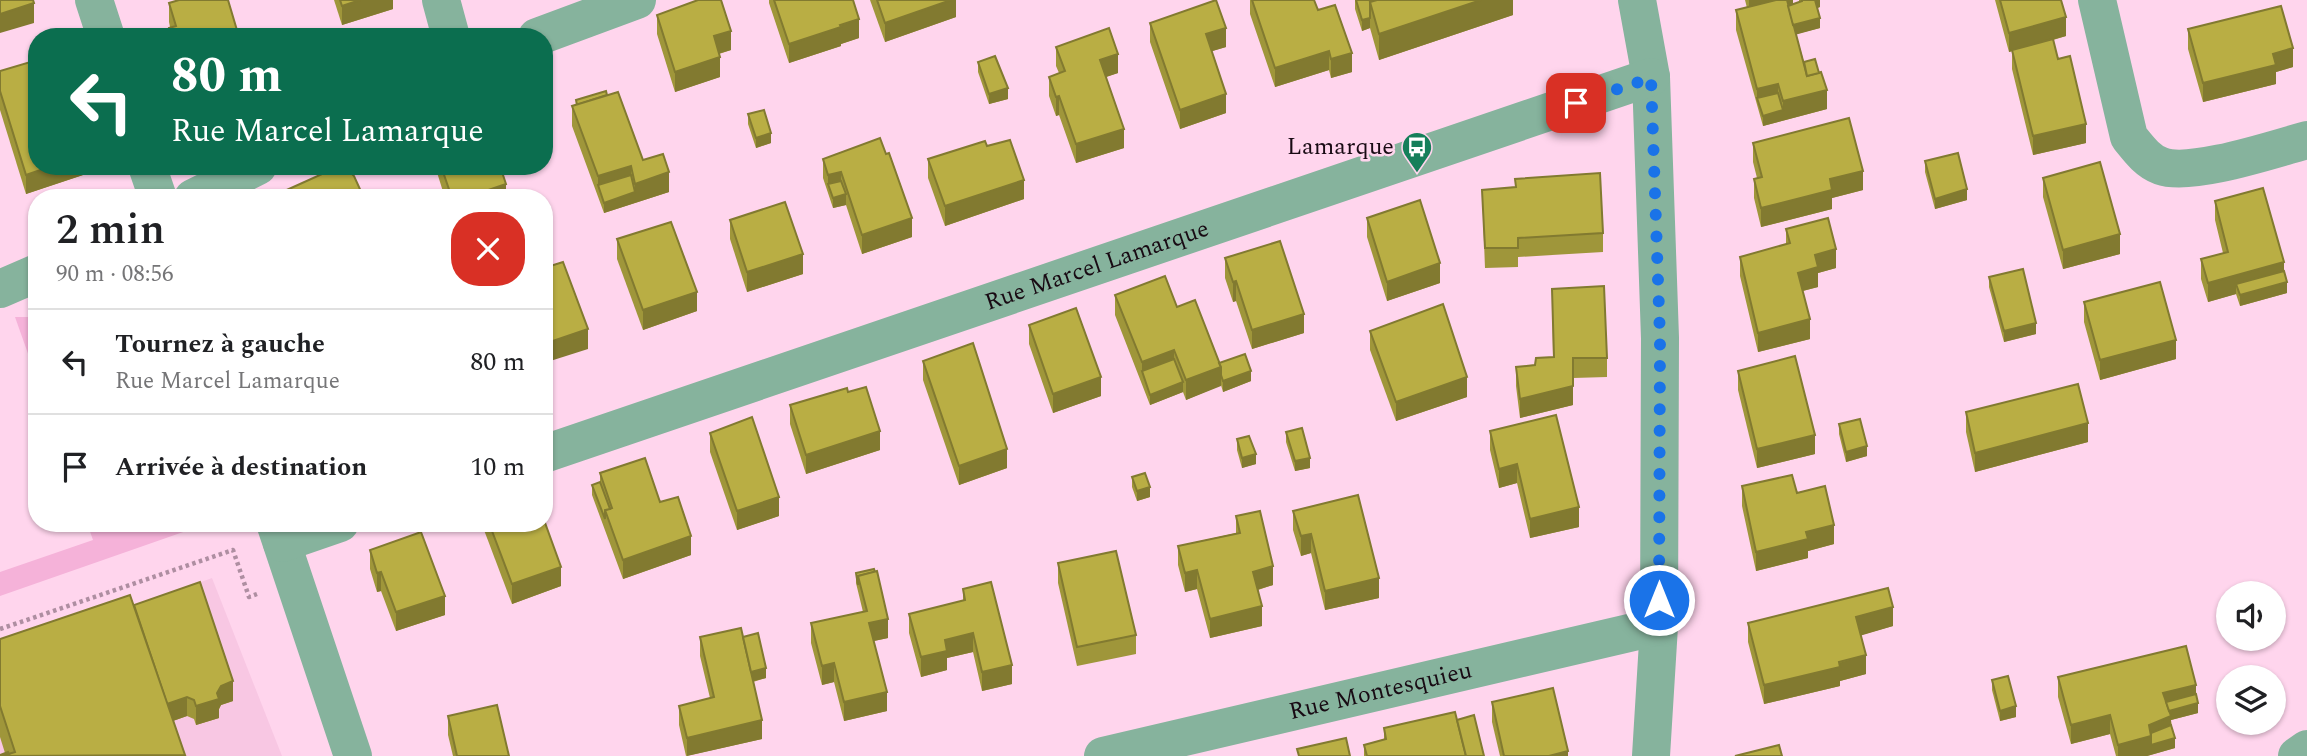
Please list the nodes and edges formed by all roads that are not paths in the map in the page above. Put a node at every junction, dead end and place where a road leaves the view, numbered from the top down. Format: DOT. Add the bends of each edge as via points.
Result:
graph roads {
  1 [pos="94,0"];
  2 [pos="441,0"];
  3 [pos="637,0"];
  4 [pos="1637,0"];
  5 [pos="2097,0"];
  6 [pos="103,28"];
  7 [pos="449,28"];
  8 [pos="553,31"];
  9 [pos="1651,78"];
  10 [pos="2307,140"];
  11 [pos="240,175"];
  12 [pos="211,189"];
  13 [pos="28,277"];
  14 [pos="0,289"];
  15 [pos="553,451"];
  16 [pos="278,533"];
  17 [pos="1659,626"];
  18 [pos="2307,749"];
  19 [pos="353,756"];
  20 [pos="1103,756"];
  21 [pos="1651,756"];
  22 [pos="2297,756"];
  1 -- 6 [label="street"];
  2 -- 7 [label="street"];
  3 -- 8 [label="street"];
  4 -- 9 [label="street"];
  5 -- 10 [label="street" via="2129,136 2143,155 2180,170"];
  9 -- 15 [label="street, Rue Marcel Lamarque"];
  9 -- 17 [label="street" via="1660,338"];
  11 -- 12 [label="street"];
  13 -- 14 [label="street"];
  16 -- 19 [label="street"];
  17 -- 20 [label="street, Rue Montesquieu"];
  17 -- 21 [label="street"];
  18 -- 22 [label="street"];
}
